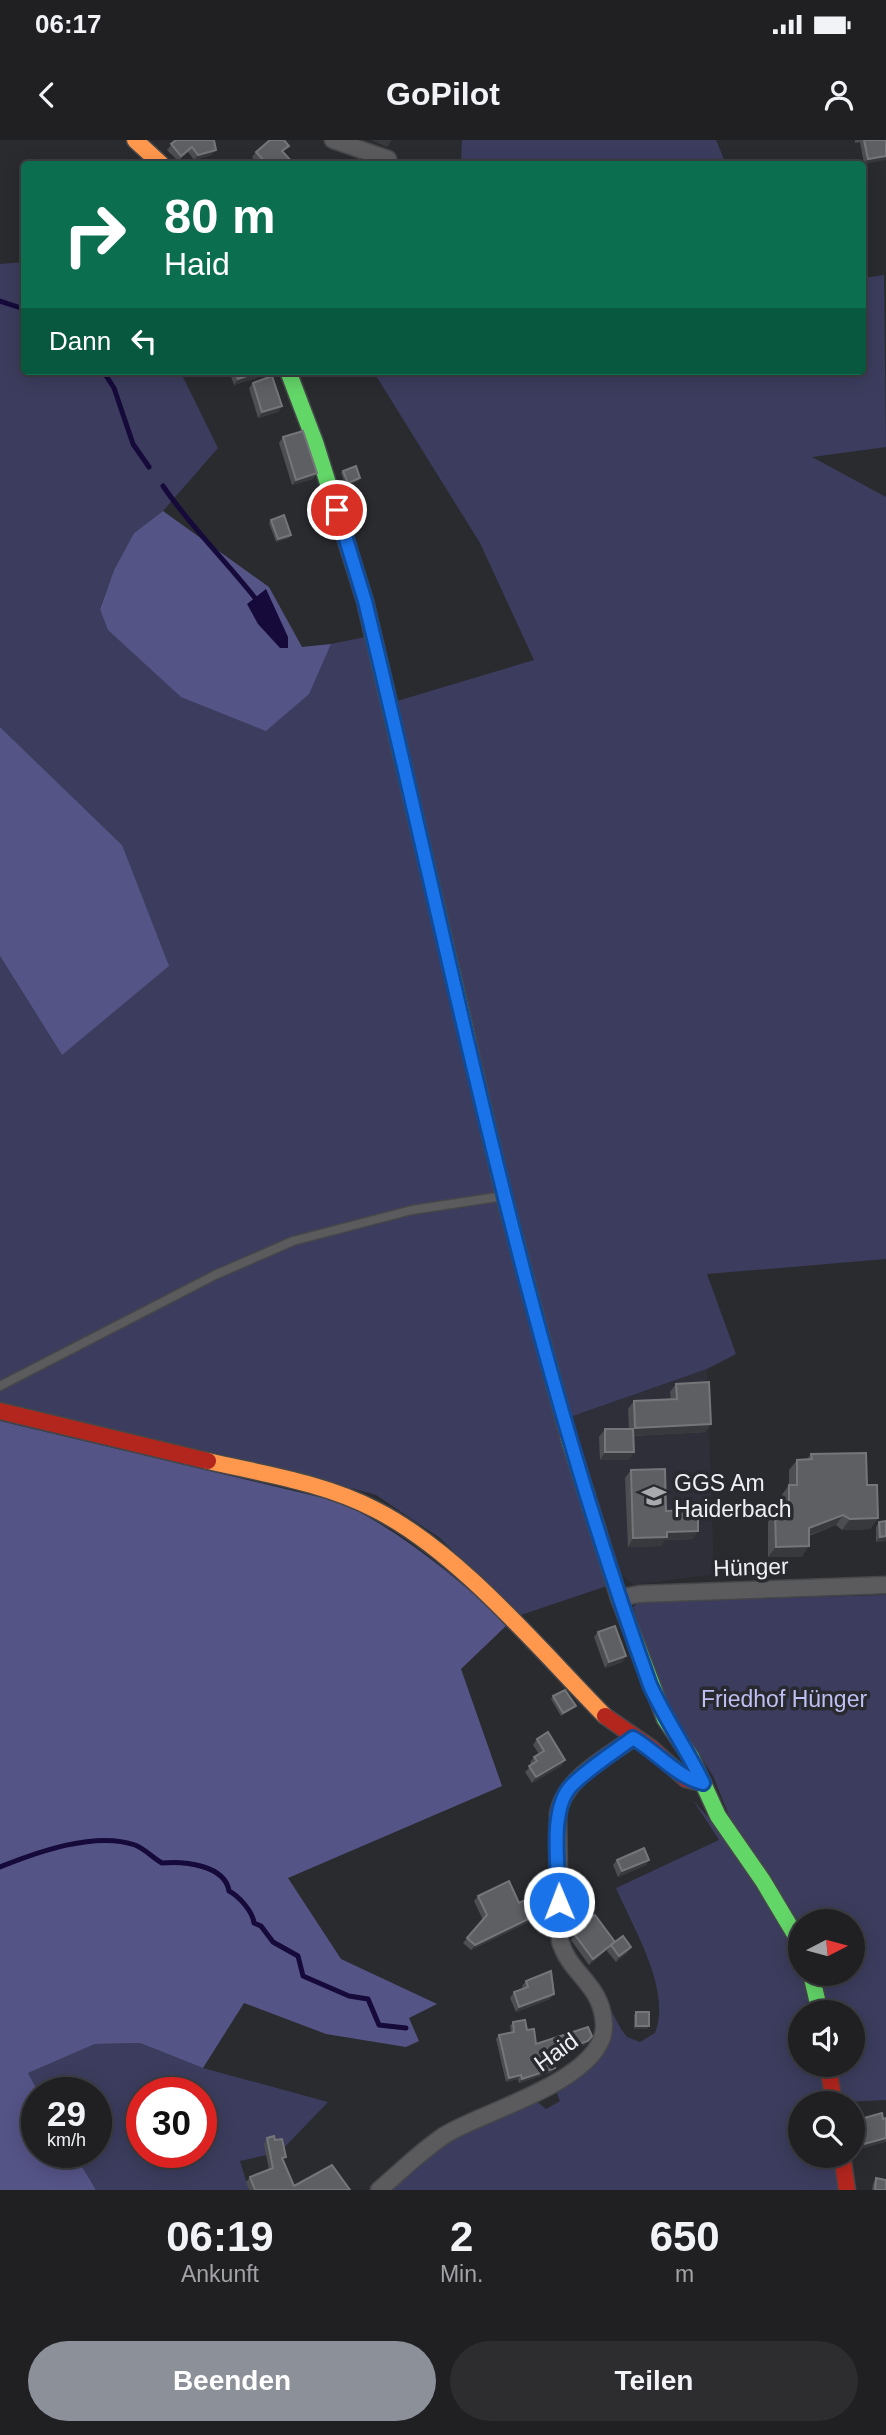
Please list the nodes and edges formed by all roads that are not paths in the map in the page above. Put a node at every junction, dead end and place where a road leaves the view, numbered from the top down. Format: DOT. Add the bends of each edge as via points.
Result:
graph roads {
  1 [pos="135,140"];
  2 [pos="333,140"];
  3 [pos="388,159"];
  4 [pos="158,161"];
  5 [pos="290,375"];
  6 [pos="504,1196"];
  7 [pos="0,1387"];
  8 [pos="0,1411"];
  9 [pos="886,1585"];
  10 [pos="619,1598"];
  11 [pos="633,1738"];
  12 [pos="703,1783"];
  13 [pos="788,1922"];
  14 [pos="844,2168"];
  15 [pos="379,2190"];
  16 [pos="847,2190"];
  1 -- 4 [label="street"];
  2 -- 3 [label="street"];
  5 -- 6 [label="street" via="365,601"];
  6 -- 7 [label="lane" via="412,1210 293,1241 215,1275"];
  6 -- 10 [label="street" via="565,1426"];
  8 -- 11 [label="street" via="342,1494 377,1510 419,1538"];
  9 -- 10 [label="street, Hünger"];
  10 -- 12 [label="street" via="660,1708"];
  11 -- 12 [label="street" via="686,1779"];
  11 -- 15 [label="street, Haid" via="572,1785 558,1814 561,1941 566,1957 599,1999 604,2028 598,2049 544,2089 445,2135"];
  12 -- 13 [label="street" via="718,1816"];
  14 -- 16 [label="street"];
}
